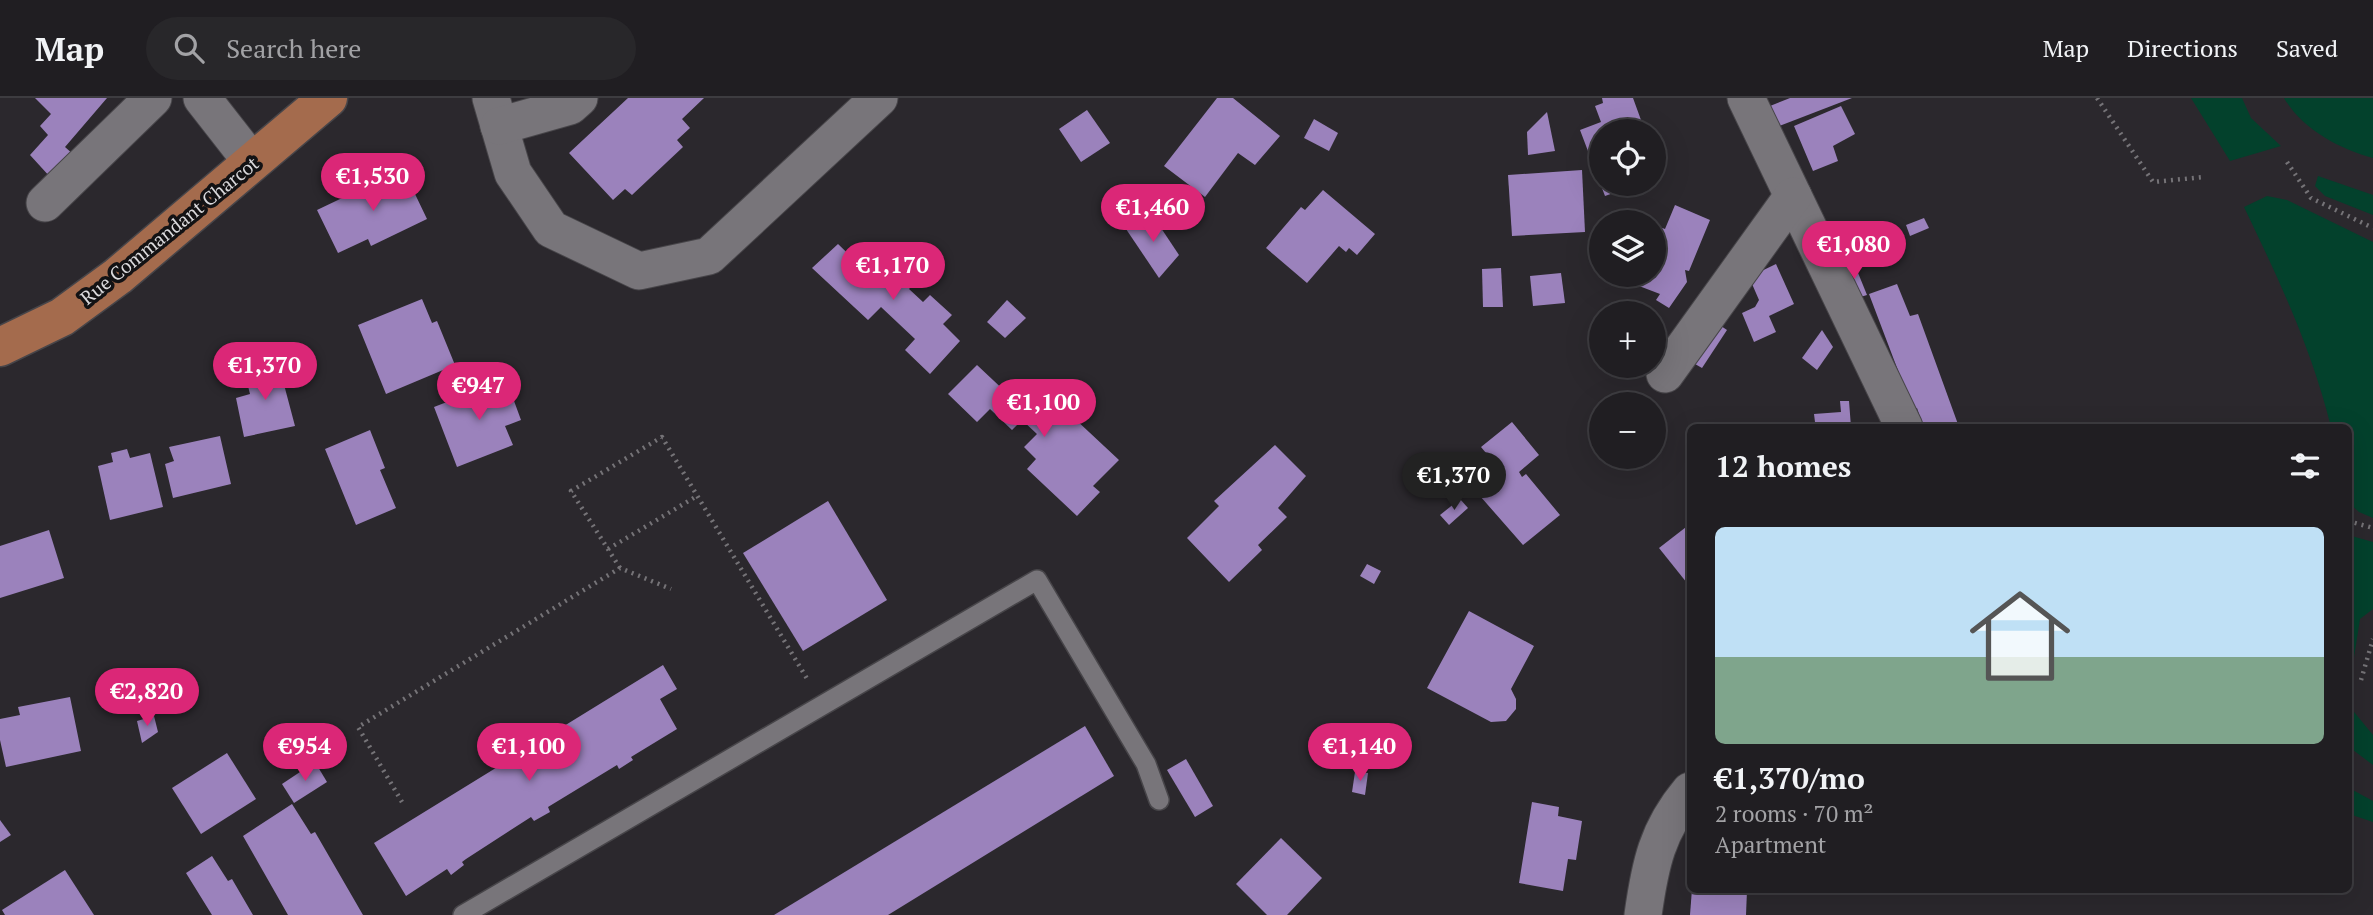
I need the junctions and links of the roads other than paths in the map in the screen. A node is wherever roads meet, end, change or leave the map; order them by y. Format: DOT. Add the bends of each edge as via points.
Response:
graph roads {
  1 [pos="153,98"];
  2 [pos="202,98"];
  3 [pos="328,98"];
  4 [pos="579,98"];
  5 [pos="879,98"];
  6 [pos="1746,98"];
  7 [pos="495,112"];
  8 [pos="252,162"];
  9 [pos="1793,196"];
  10 [pos="46,203"];
  11 [pos="0,347"];
  12 [pos="1666,373"];
  13 [pos="1904,424"];
  14 [pos="1687,795"];
  15 [pos="1159,800"];
  16 [pos="463,915"];
  17 [pos="1643,915"];
  1 -- 10 [label="street"];
  2 -- 8 [label="street"];
  3 -- 8 [label="main road, Rue Commandant Charcot"];
  4 -- 7 [label="street" via="570,106"];
  5 -- 7 [label="street" via="709,256 639,271 551,229 513,173"];
  6 -- 9 [label="street"];
  8 -- 11 [label="main road, Rue Commandant Charcot" via="118,276 62,317"];
  9 -- 12 [label="street"];
  9 -- 13 [label="street"];
  14 -- 17 [label="street" via="1670,815 1650,869"];
  15 -- 16 [label="lane" via="1146,764 1037,580"];
}
